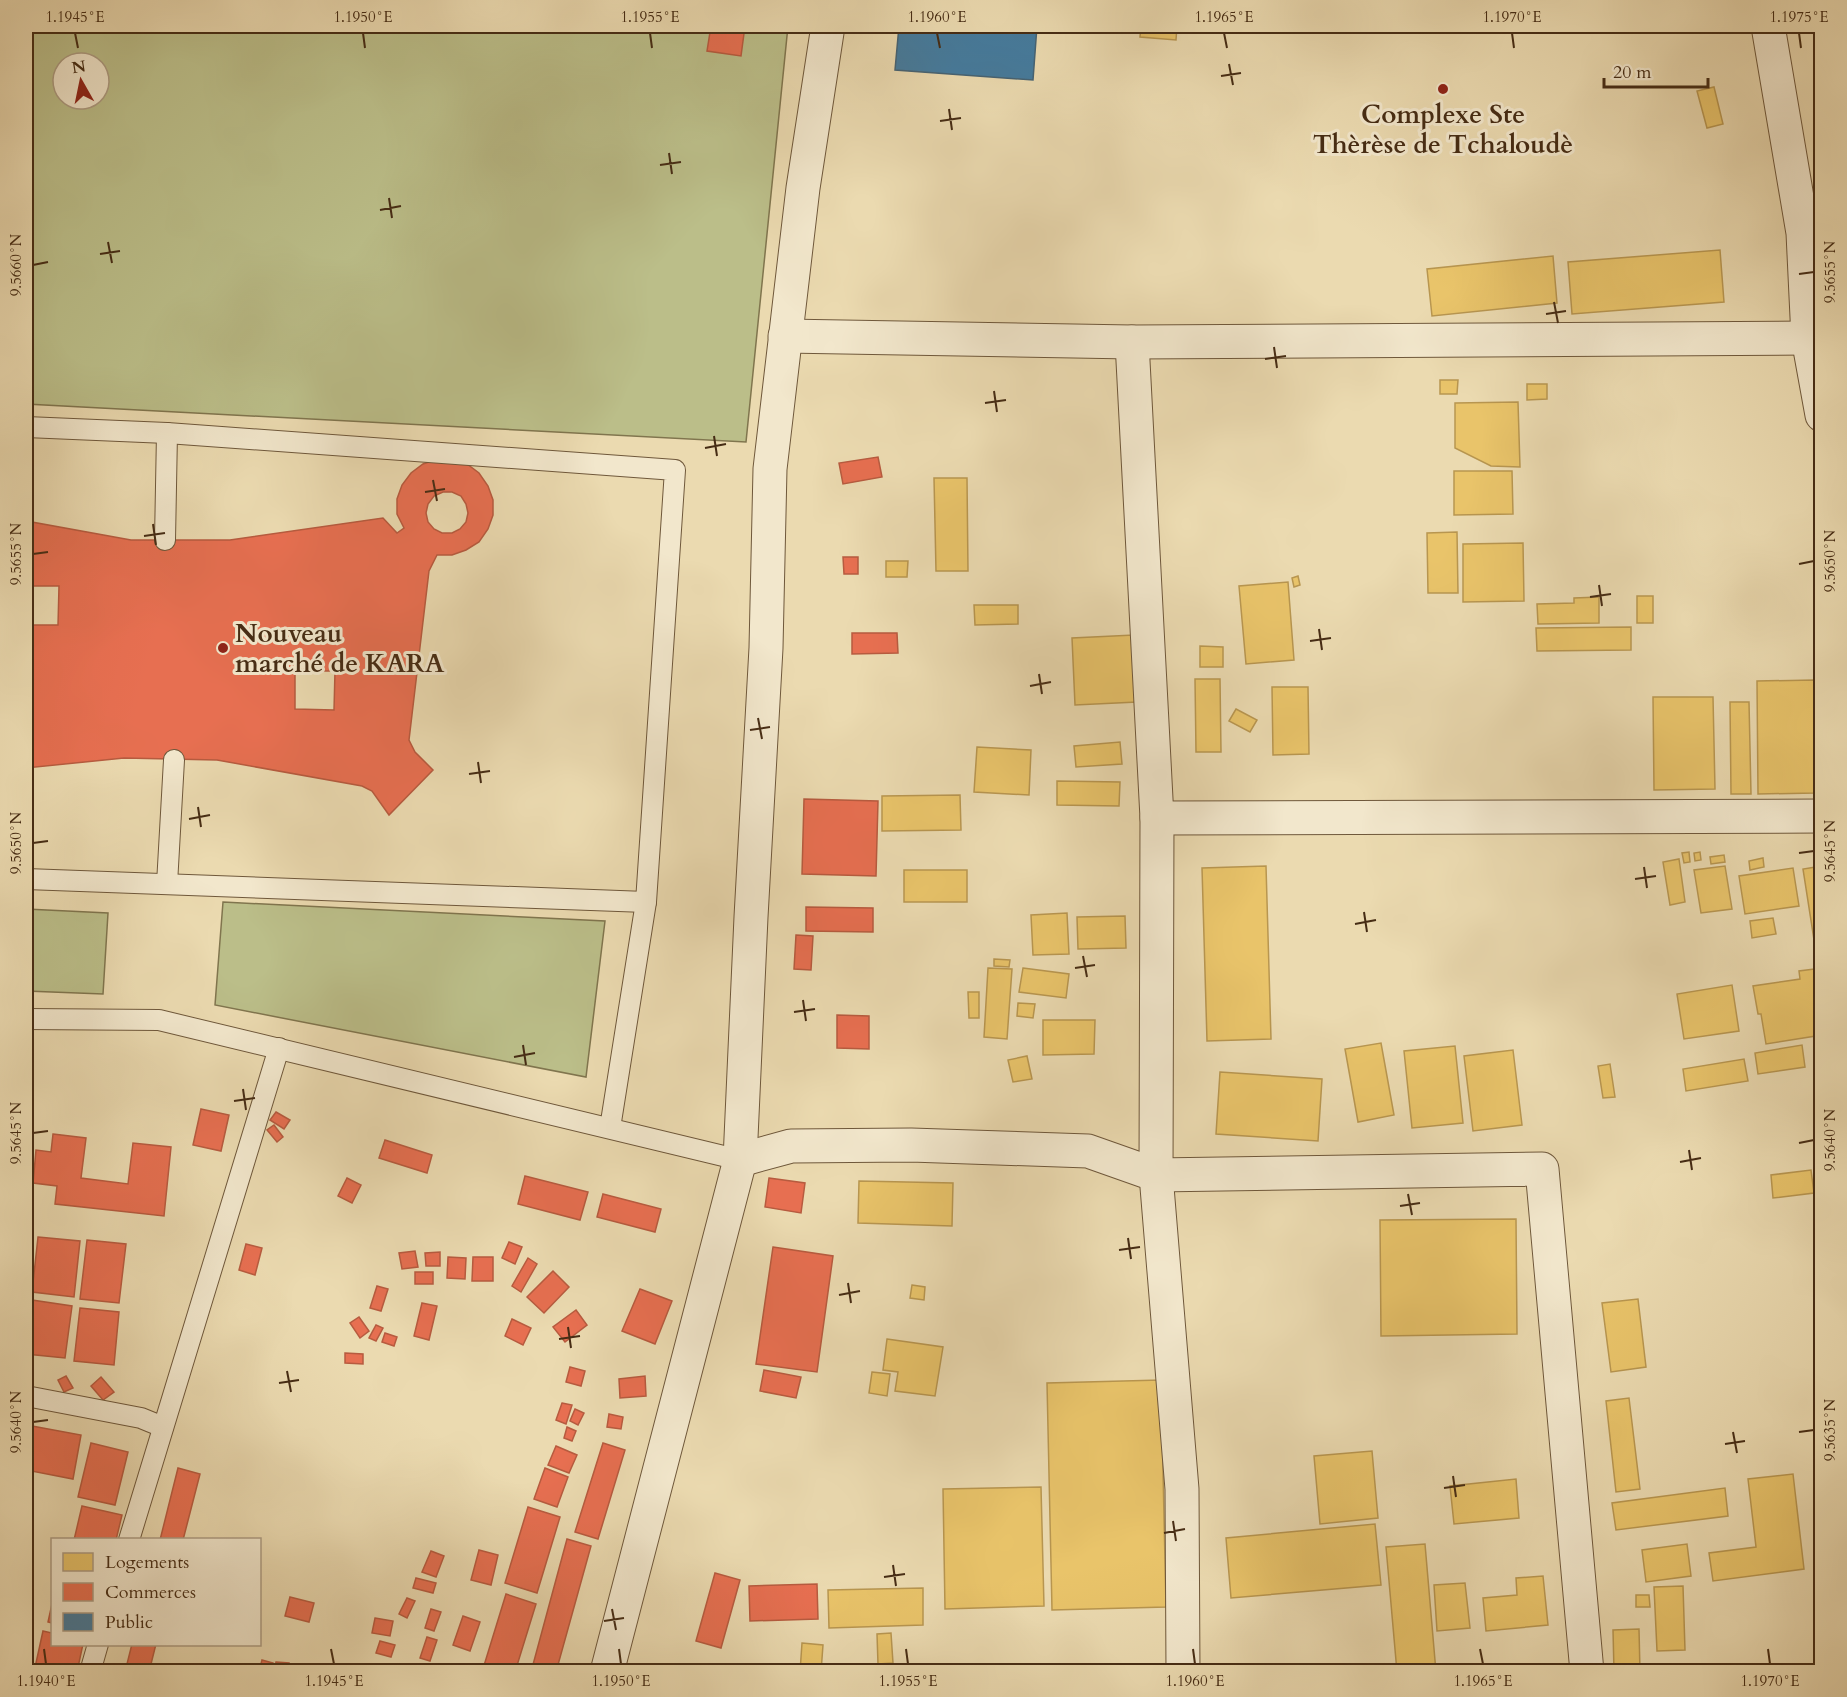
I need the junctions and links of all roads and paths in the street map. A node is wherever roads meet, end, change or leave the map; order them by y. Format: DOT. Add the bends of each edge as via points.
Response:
graph roads {
  1 [pos="828,26"];
  2 [pos="1768,26"];
  3 [pos="1812,231"];
  4 [pos="785,336"];
  5 [pos="1808,338"];
  6 [pos="1132,342"];
  7 [pos="1821,415"];
  8 [pos="26,427"];
  9 [pos="167,433"];
  10 [pos="165,540"];
  11 [pos="174,760"];
  12 [pos="1821,816"];
  13 [pos="1157,818"];
  14 [pos="26,879"];
  15 [pos="167,884"];
  16 [pos="646,902"];
  17 [pos="26,1019"];
  18 [pos="279,1048"];
  19 [pos="610,1128"];
  20 [pos="740,1160"];
  21 [pos="1156,1175"];
  22 [pos="26,1396"];
  23 [pos="163,1427"];
  24 [pos="129,1538"];
  25 [pos="97,1646"];
  26 [pos="90,1671"];
  27 [pos="607,1671"];
  28 [pos="1184,1671"];
  29 [pos="1587,1671"];
  1 -- 4 [label="street"];
  2 -- 3 [label="street"];
  3 -- 5 [label="street"];
  4 -- 6 [label="street"];
  4 -- 20 [label="street" via="770,469 766,648"];
  5 -- 6 [label="street"];
  5 -- 7 [label="street"];
  6 -- 13 [label="street"];
  8 -- 9 [label="lane"];
  9 -- 10 [label="lane"];
  9 -- 16 [label="lane" via="675,470"];
  11 -- 15 [label="lane"];
  12 -- 13 [label="street"];
  13 -- 21 [label="street"];
  14 -- 15 [label="lane"];
  15 -- 16 [label="lane"];
  16 -- 19 [label="lane"];
  17 -- 18 [label="lane" via="159,1020"];
  18 -- 19 [label="lane"];
  18 -- 23 [label="lane"];
  19 -- 20 [label="lane"];
  20 -- 21 [label="street" via="791,1146 1064,1150 1088,1151"];
  20 -- 27 [label="street"];
  21 -- 28 [label="street" via="1182,1489"];
  21 -- 29 [label="street" via="1542,1169"];
  22 -- 23 [label="lane" via="141,1418"];
  23 -- 24 [label="lane"];
  25 -- 26 [label="lane"];
}
